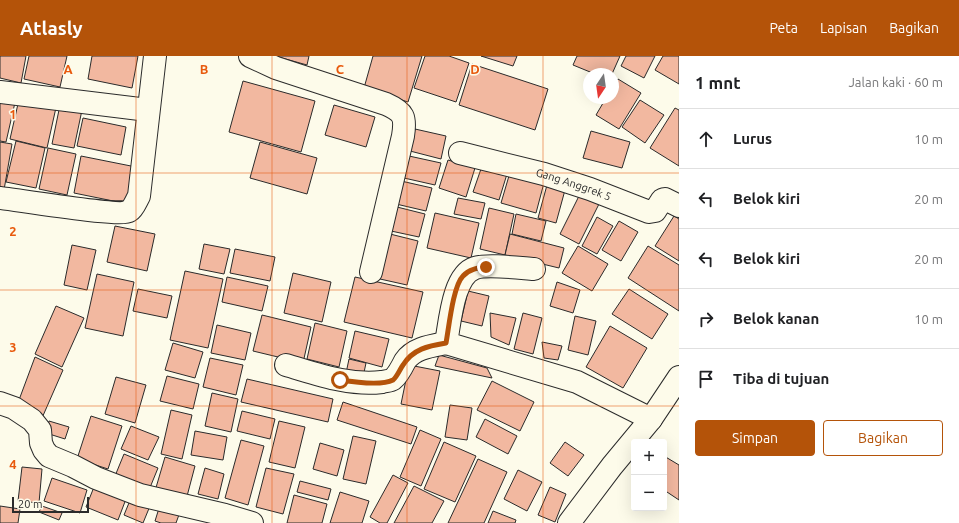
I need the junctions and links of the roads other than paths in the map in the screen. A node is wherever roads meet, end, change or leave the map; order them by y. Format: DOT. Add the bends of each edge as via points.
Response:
graph roads {
  1 [pos="155,56"];
  2 [pos="250,56"];
  3 [pos="0,92"];
  4 [pos="148,110"];
  5 [pos="460,153"];
  6 [pos="0,198"];
  7 [pos="679,206"];
  8 [pos="534,269"];
  9 [pos="370,272"];
  10 [pos="446,343"];
  11 [pos="286,365"];
  12 [pos="675,390"];
  13 [pos="0,403"];
  14 [pos="651,419"];
  15 [pos="193,516"];
  16 [pos="252,523"];
  17 [pos="569,523"];
  1 -- 4 [label="street"];
  2 -- 9 [label="street" via="276,68 386,104 404,116 403,136"];
  3 -- 4 [label="street"];
  4 -- 6 [label="street" via="139,196 128,212 106,212"];
  5 -- 7 [label="street, Gang Anggrek 5" via="544,174 649,212 655,211 665,199"];
  8 -- 10 [label="street" via="474,268 463,276 457,287"];
  10 -- 11 [label="street" via="424,347 414,352 392,380 374,383 340,380"];
  10 -- 14 [label="street" via="577,382"];
  12 -- 14 [label="street"];
  13 -- 15 [label="street" via="14,408 32,420 40,430 41,443 49,456 96,478"];
  14 -- 17 [label="street"];
  15 -- 16 [label="street" via="225,515"];
}
